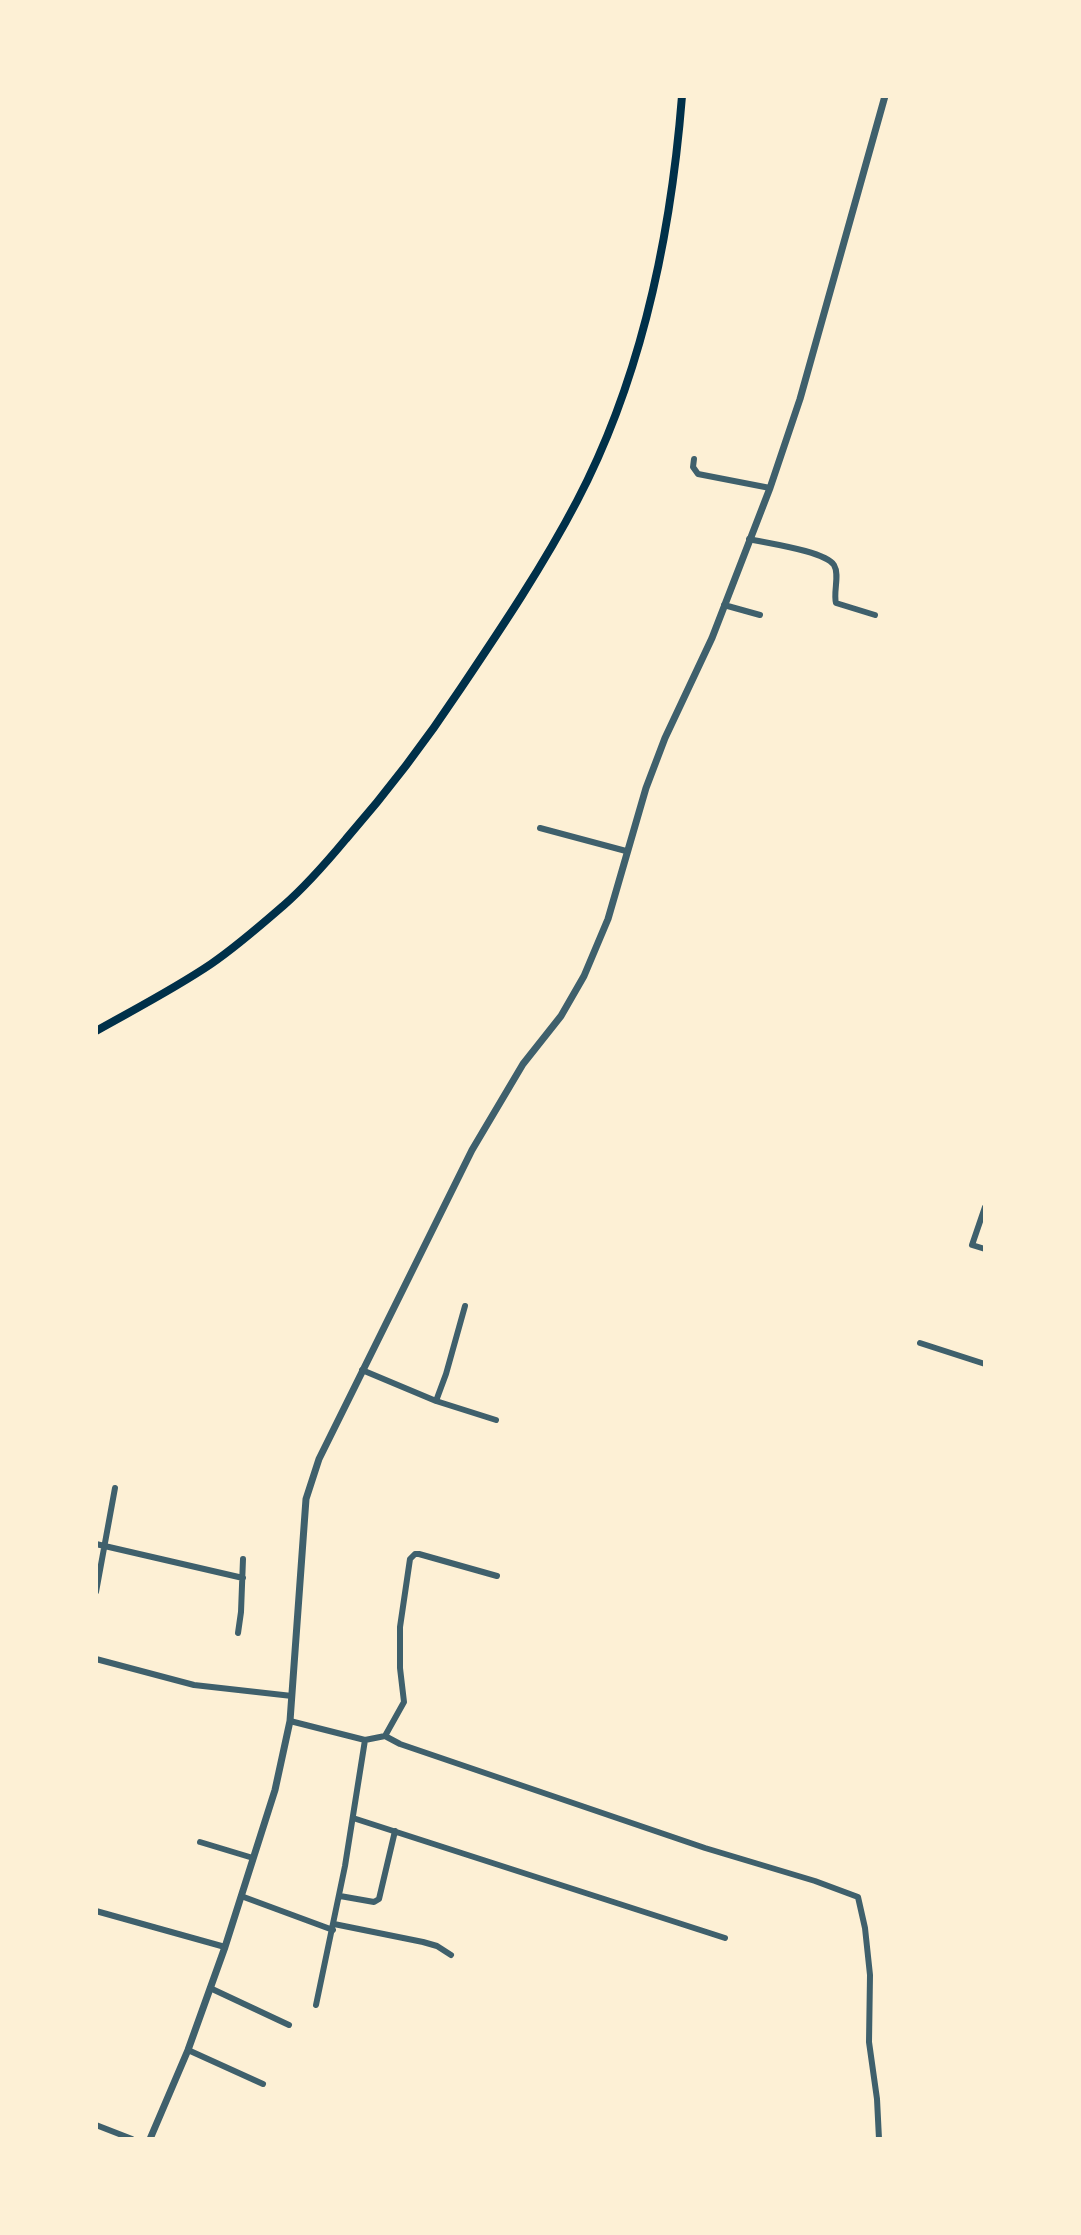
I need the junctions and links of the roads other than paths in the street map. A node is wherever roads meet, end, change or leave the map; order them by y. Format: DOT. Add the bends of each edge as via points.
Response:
graph roads {
  1 [pos="682,96"];
  2 [pos="885,96"];
  3 [pos="694,458"];
  4 [pos="770,488"];
  5 [pos="749,539"];
  6 [pos="724,606"];
  7 [pos="760,615"];
  8 [pos="876,615"];
  9 [pos="540,828"];
  10 [pos="626,851"];
  11 [pos="96,1031"];
  12 [pos="985,1207"];
  13 [pos="985,1249"];
  14 [pos="465,1306"];
  15 [pos="920,1343"];
  16 [pos="985,1364"];
  17 [pos="362,1370"];
  18 [pos="436,1401"];
  19 [pos="496,1420"];
  20 [pos="115,1488"];
  21 [pos="96,1544"];
  22 [pos="104,1546"];
  23 [pos="243,1559"];
  24 [pos="497,1576"];
  25 [pos="243,1578"];
  26 [pos="96,1592"];
  27 [pos="238,1633"];
  28 [pos="96,1660"];
  29 [pos="292,1696"];
  30 [pos="289,1721"];
  31 [pos="385,1736"];
  32 [pos="365,1740"];
  33 [pos="352,1818"];
  34 [pos="395,1831"];
  35 [pos="201,1842"];
  36 [pos="253,1858"];
  37 [pos="241,1896"];
  38 [pos="340,1896"];
  39 [pos="96,1911"];
  40 [pos="333,1927"];
  41 [pos="725,1938"];
  42 [pos="225,1947"];
  43 [pos="451,1955"];
  44 [pos="210,1988"];
  45 [pos="316,2005"];
  46 [pos="289,2025"];
  47 [pos="188,2050"];
  48 [pos="264,2084"];
  49 [pos="96,2125"];
  50 [pos="132,2139"];
  51 [pos="150,2139"];
  52 [pos="879,2139"];
  1 -- 11 [label="main road" via="671,198 645,320 625,384 577,501 498,632 426,742 305,885 212,963"];
  2 -- 4 [label="street" via="800,399"];
  3 -- 4 [label="street" via="692,467 698,474"];
  4 -- 5 [label="street"];
  5 -- 6 [label="street"];
  5 -- 8 [label="street" via="831,561 836,573 836,603"];
  6 -- 7 [label="street"];
  6 -- 10 [label="street" via="665,738"];
  9 -- 10 [label="street"];
  10 -- 17 [label="street" via="608,919 575,994 523,1064 471,1150"];
  12 -- 13 [label="street" via="972,1245"];
  14 -- 18 [label="street"];
  15 -- 16 [label="street"];
  17 -- 18 [label="street"];
  17 -- 29 [label="street" via="319,1459 306,1499"];
  18 -- 19 [label="street"];
  20 -- 22 [label="street"];
  21 -- 22 [label="street"];
  22 -- 25 [label="street"];
  22 -- 26 [label="street"];
  23 -- 25 [label="street"];
  24 -- 31 [label="street" via="419,1554 410,1559 400,1627 404,1702"];
  25 -- 27 [label="street"];
  28 -- 29 [label="street" via="194,1685"];
  29 -- 30 [label="street"];
  30 -- 32 [label="street"];
  30 -- 36 [label="street" via="275,1790"];
  31 -- 32 [label="street"];
  31 -- 52 [label="street" via="858,1897 870,1975 869,2042"];
  32 -- 33 [label="street"];
  33 -- 34 [label="street"];
  33 -- 38 [label="street"];
  34 -- 38 [label="street" via="379,1899"];
  34 -- 41 [label="street"];
  35 -- 36 [label="street"];
  36 -- 37 [label="street"];
  37 -- 40 [label="street"];
  37 -- 42 [label="street"];
  38 -- 40 [label="street"];
  39 -- 42 [label="street"];
  40 -- 43 [label="street" via="423,1942"];
  40 -- 45 [label="street"];
  42 -- 44 [label="street"];
  44 -- 46 [label="street"];
  44 -- 47 [label="street"];
  47 -- 48 [label="street"];
  47 -- 51 [label="street"];
  49 -- 50 [label="street"];
}
